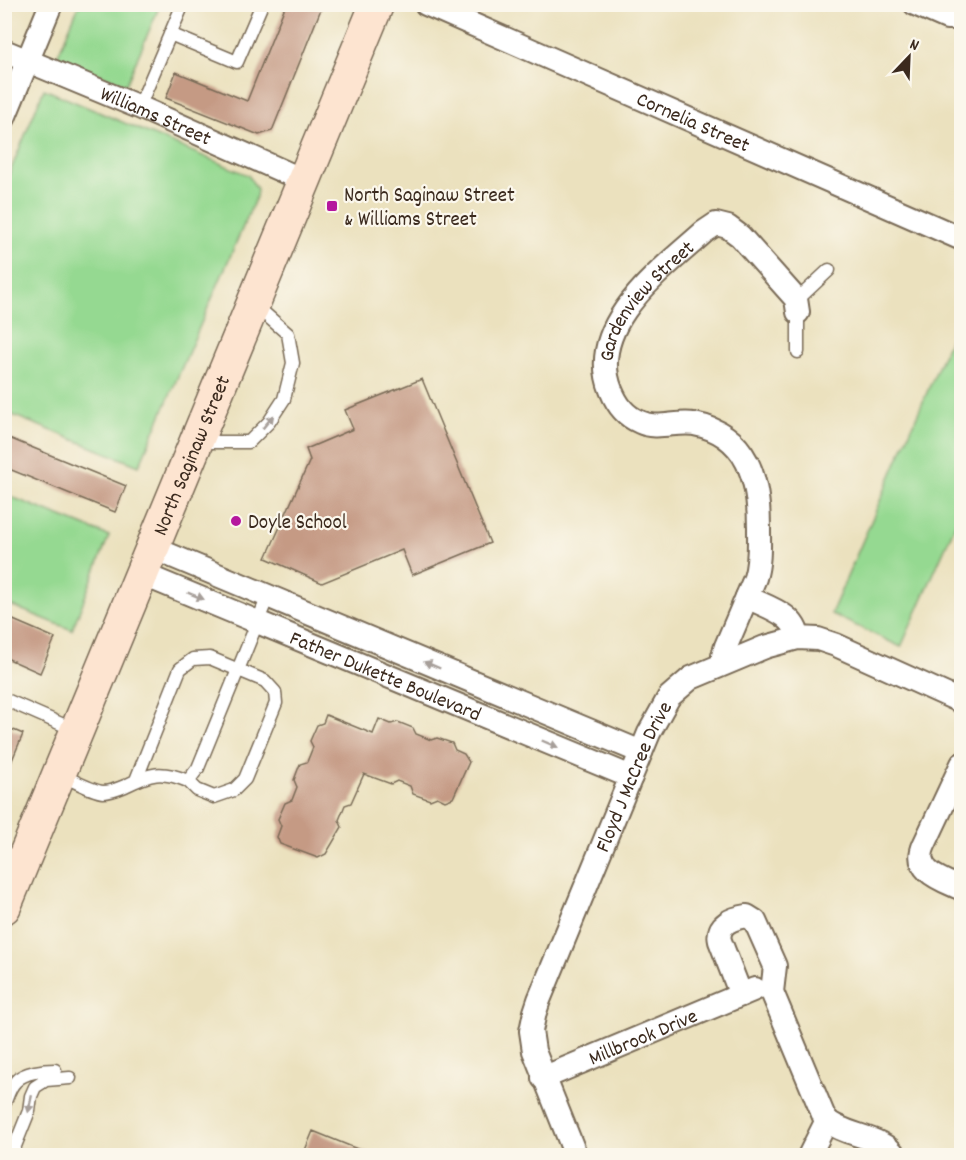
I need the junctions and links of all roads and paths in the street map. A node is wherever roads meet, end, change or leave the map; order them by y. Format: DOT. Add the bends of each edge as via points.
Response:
graph roads {
  1 [pos="51,4"];
  2 [pos="183,4"];
  3 [pos="262,4"];
  4 [pos="377,4"];
  5 [pos="426,4"];
  6 [pos="915,4"];
  7 [pos="962,18"];
  8 [pos="170,34"];
  9 [pos="4,51"];
  10 [pos="28,61"];
  11 [pos="139,107"];
  12 [pos="4,118"];
  13 [pos="305,182"];
  14 [pos="962,239"];
  15 [pos="829,270"];
  16 [pos="254,304"];
  17 [pos="797,306"];
  18 [pos="798,352"];
  19 [pos="196,442"];
  20 [pos="147,561"];
  21 [pos="268,596"];
  22 [pos="747,597"];
  23 [pos="258,621"];
  24 [pos="798,638"];
  25 [pos="724,663"];
  26 [pos="238,670"];
  27 [pos="473,682"];
  28 [pos="4,699"];
  29 [pos="962,702"];
  30 [pos="532,707"];
  31 [pos="462,708"];
  32 [pos="77,730"];
  33 [pos="522,732"];
  34 [pos="641,752"];
  35 [pos="962,764"];
  36 [pos="59,774"];
  37 [pos="631,777"];
  38 [pos="136,780"];
  39 [pos="188,781"];
  40 [pos="962,889"];
  41 [pos="4,907"];
  42 [pos="771,986"];
  43 [pos="741,995"];
  44 [pos="55,1070"];
  45 [pos="543,1077"];
  46 [pos="70,1078"];
  47 [pos="4,1104"];
  48 [pos="827,1120"];
  49 [pos="11,1155"];
  50 [pos="576,1155"];
  51 [pos="809,1155"];
  52 [pos="895,1155"];
  1 -- 10 [label="street"];
  2 -- 8 [label="lane"];
  3 -- 8 [label="lane" via="237,62"];
  4 -- 13 [label="main road, North Saginaw Street"];
  5 -- 14 [label="street, Cornelia Street"];
  6 -- 7 [label="street" via="947,18"];
  8 -- 11 [label="lane"];
  9 -- 10 [label="street, Williams Street"];
  10 -- 11 [label="street, Williams Street"];
  10 -- 12 [label="street"];
  11 -- 13 [label="street, Williams Street"];
  13 -- 16 [label="main road, North Saginaw Street"];
  15 -- 17 [label="lane"];
  16 -- 19 [label="main road, North Saginaw Street"];
  19 -- 16 [label="lane, one-way" via="249,442 284,399 293,363 288,334"];
  17 -- 18 [label="lane"];
  17 -- 22 [label="street, Gardenview Street" via="740,236 728,227 716,225 636,294 619,320 606,359 609,385 617,404 628,416 648,425 685,423 709,428 727,437 744,456 755,486 759,513 758,567"];
  19 -- 20 [label="main road, North Saginaw Street"];
  20 -- 21 [label="street, Father Dukette Boulevard"];
  20 -- 23 [label="street, Father Dukette Boulevard, one-way"];
  20 -- 32 [label="main road, North Saginaw Street"];
  21 -- 23 [label="lane"];
  27 -- 21 [label="street, Father Dukette Boulevard, one-way"];
  22 -- 24 [label="street" via="789,618 796,626"];
  22 -- 25 [label="street, Gardenview Street" via="726,646"];
  23 -- 26 [label="lane"];
  23 -- 31 [label="street, Father Dukette Boulevard"];
  24 -- 25 [label="street, Floyd J McCree Drive"];
  24 -- 29 [label="street, Floyd J McCree Drive" via="836,645"];
  25 -- 34 [label="street, Floyd J McCree Drive" via="691,678 676,690 660,711"];
  26 -- 38 [label="lane" via="210,658 193,659 180,669"];
  26 -- 39 [label="lane" via="198,768"];
  26 -- 39 [label="lane" via="265,681 275,692 276,703 245,779 234,790 214,797"];
  27 -- 30 [label="street, Father Dukette Boulevard"];
  27 -- 31 [label="street"];
  28 -- 32 [label="lane"];
  30 -- 33 [label="street"];
  30 -- 34 [label="street, Father Dukette Boulevard"];
  31 -- 33 [label="street, Father Dukette Boulevard"];
  32 -- 36 [label="main road, North Saginaw Street"];
  33 -- 37 [label="street, Father Dukette Boulevard, one-way"];
  34 -- 37 [label="street, Floyd J McCree Drive"];
  35 -- 40 [label="street" via="920,856 930,874"];
  36 -- 38 [label="lane" via="101,792 116,791"];
  36 -- 41 [label="main road, North Saginaw Street"];
  37 -- 45 [label="street, Floyd J McCree Drive" via="535,1012 532,1041"];
  38 -- 39 [label="lane" via="157,772"];
  42 -- 43 [label="street, Millbrook Drive"];
  42 -- 43 [label="street" via="776,970 755,921 740,917 723,925 719,936"];
  42 -- 48 [label="street"];
  43 -- 45 [label="street, Millbrook Drive"];
  44 -- 47 [label="lane" via="18,1079"];
  45 -- 50 [label="street, Floyd J McCree Drive"];
  46 -- 49 [label="lane, one-way" via="46,1080 35,1087"];
  48 -- 51 [label="street"];
  48 -- 52 [label="street" via="887,1147"];
}
